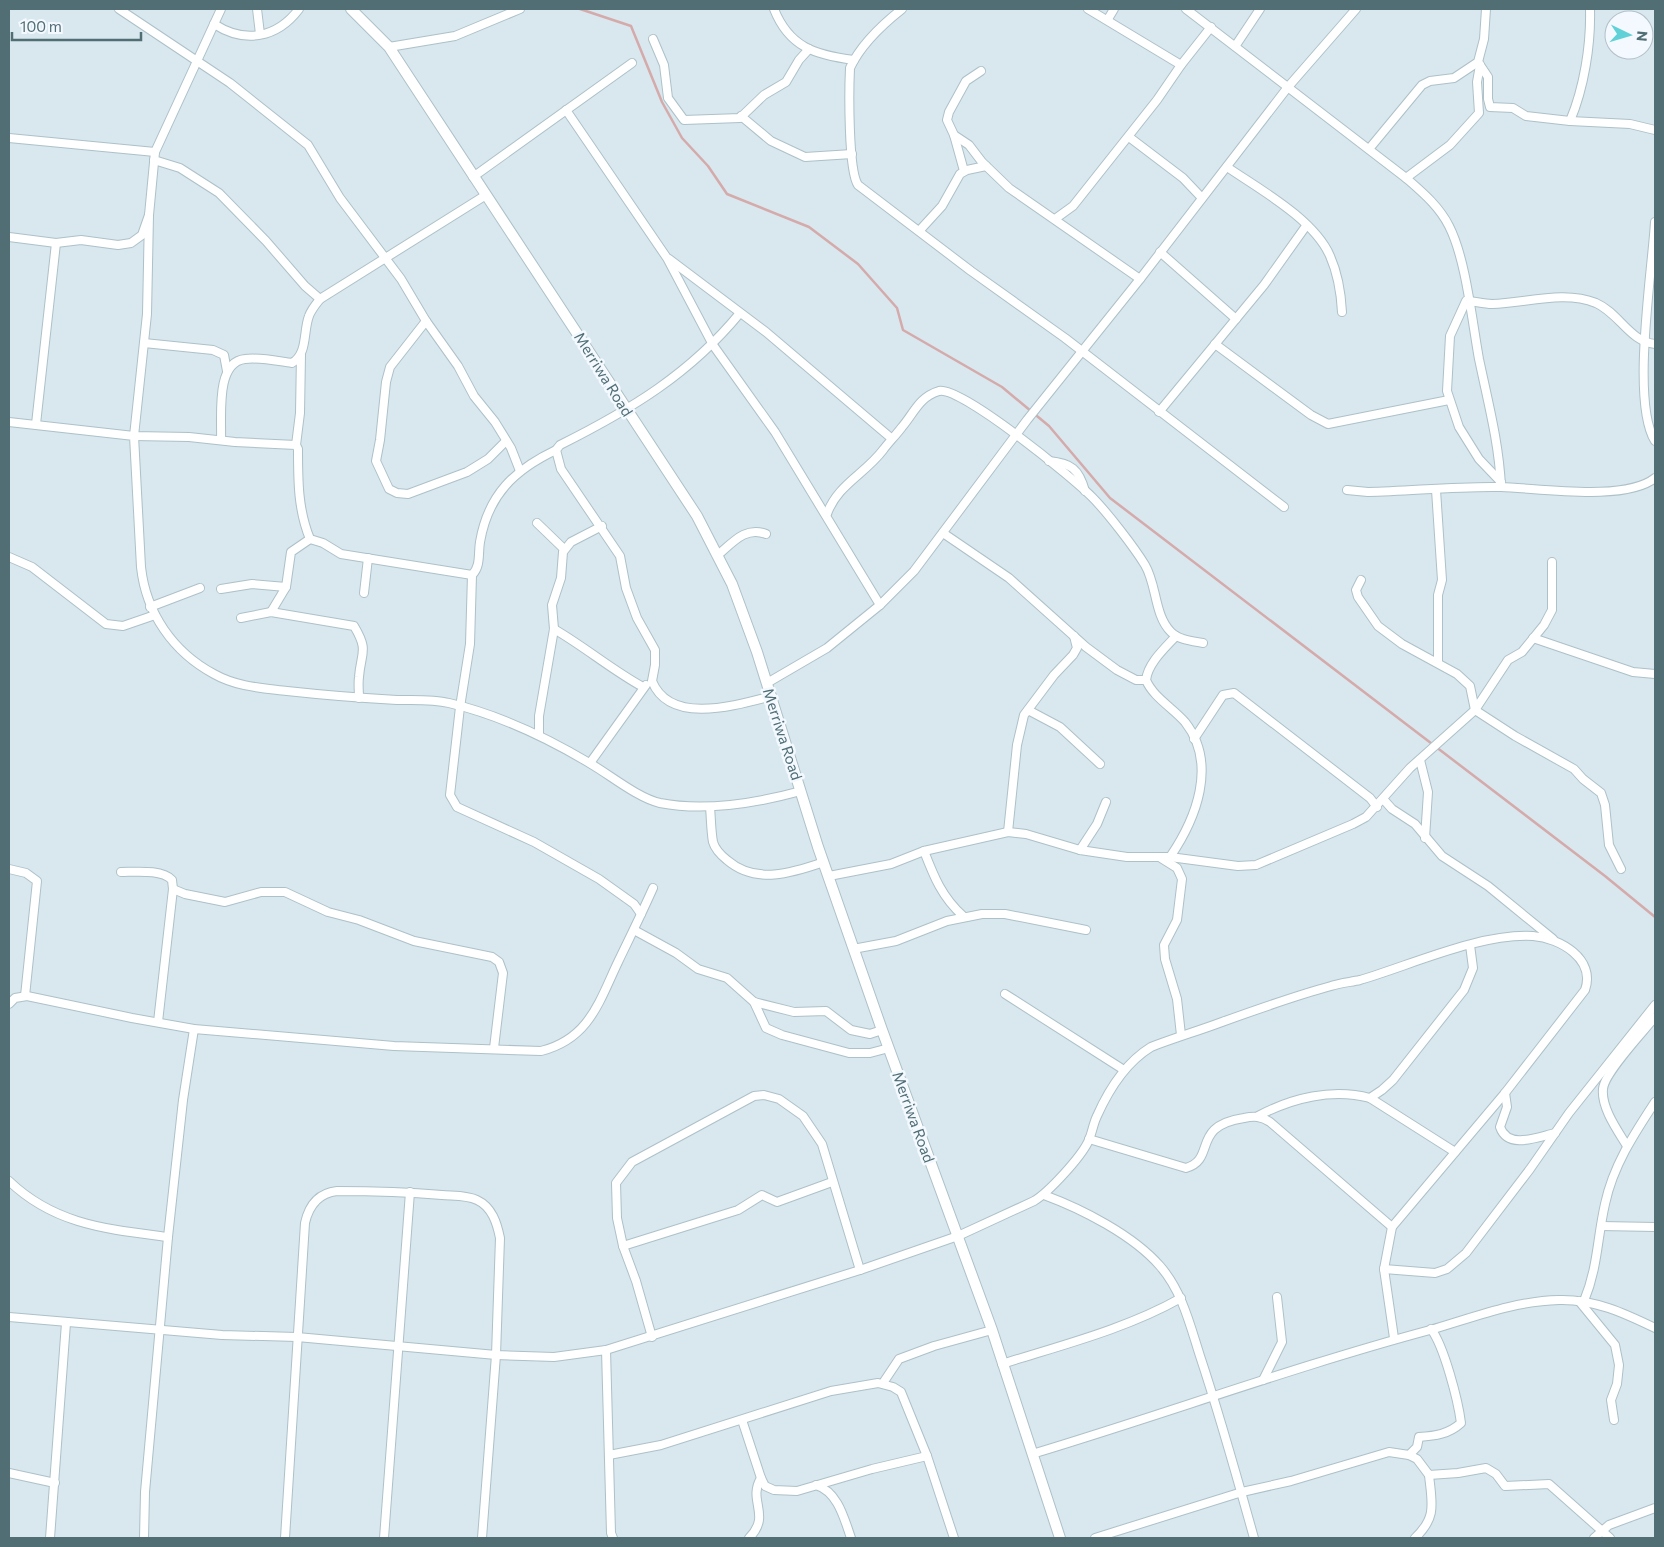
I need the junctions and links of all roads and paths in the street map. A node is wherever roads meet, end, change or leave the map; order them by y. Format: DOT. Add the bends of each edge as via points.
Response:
graph roads {
  1 [pos="119,9"];
  2 [pos="222,9"];
  3 [pos="256,9"];
  4 [pos="299,9"];
  5 [pos="351,9"];
  6 [pos="503,9"];
  7 [pos="774,9"];
  8 [pos="902,9"];
  9 [pos="1088,9"];
  10 [pos="1114,9"];
  11 [pos="1186,9"];
  12 [pos="1260,9"];
  13 [pos="1356,9"];
  14 [pos="1486,9"];
  15 [pos="1590,9"];
  16 [pos="517,10"];
  17 [pos="1108,19"];
  18 [pos="214,24"];
  19 [pos="1211,27"];
  20 [pos="260,34"];
  21 [pos="653,39"];
  22 [pos="1236,45"];
  23 [pos="389,47"];
  24 [pos="810,48"];
  25 [pos="197,60"];
  26 [pos="854,60"];
  27 [pos="632,63"];
  28 [pos="1479,64"];
  29 [pos="1181,65"];
  30 [pos="981,71"];
  31 [pos="1288,87"];
  32 [pos="566,110"];
  33 [pos="741,116"];
  34 [pos="1570,121"];
  35 [pos="1655,130"];
  36 [pos="954,135"];
  37 [pos="1129,137"];
  38 [pos="9,138"];
  39 [pos="1369,149"];
  40 [pos="155,152"];
  41 [pos="852,154"];
  42 [pos="154,160"];
  43 [pos="986,166"];
  44 [pos="1227,167"];
  45 [pos="964,171"];
  46 [pos="473,177"];
  47 [pos="1406,178"];
  48 [pos="486,195"];
  49 [pos="1202,198"];
  50 [pos="1072,206"];
  51 [pos="149,215"];
  52 [pos="1055,219"];
  53 [pos="1655,222"];
  54 [pos="1306,226"];
  55 [pos="1070,229"];
  56 [pos="920,230"];
  57 [pos="9,237"];
  58 [pos="56,243"];
  59 [pos="1160,252"];
  60 [pos="1654,255"];
  61 [pos="386,258"];
  62 [pos="667,258"];
  63 [pos="1140,279"];
  64 [pos="320,299"];
  65 [pos="1468,301"];
  66 [pos="1342,312"];
  67 [pos="740,313"];
  68 [pos="1236,319"];
  69 [pos="426,321"];
  70 [pos="144,343"];
  71 [pos="1646,343"];
  72 [pos="1215,344"];
  73 [pos="1655,344"];
  74 [pos="713,345"];
  75 [pos="1081,352"];
  76 [pos="301,354"];
  77 [pos="226,371"];
  78 [pos="1449,400"];
  79 [pos="626,409"];
  80 [pos="1159,412"];
  81 [pos="9,422"];
  82 [pos="36,424"];
  83 [pos="1016,434"];
  84 [pos="134,436"];
  85 [pos="891,438"];
  86 [pos="221,440"];
  87 [pos="506,441"];
  88 [pos="1655,441"];
  89 [pos="296,446"];
  90 [pos="556,450"];
  91 [pos="520,472"];
  92 [pos="1655,478"];
  93 [pos="1501,484"];
  94 [pos="1347,490"];
  95 [pos="1436,490"];
  96 [pos="1284,507"];
  97 [pos="827,514"];
  98 [pos="536,523"];
  99 [pos="602,526"];
  100 [pos="943,533"];
  101 [pos="766,534"];
  102 [pos="310,539"];
  103 [pos="564,549"];
  104 [pos="718,555"];
  105 [pos="9,557"];
  106 [pos="368,558"];
  107 [pos="1552,562"];
  108 [pos="472,576"];
  109 [pos="1361,580"];
  110 [pos="286,587"];
  111 [pos="200,588"];
  112 [pos="221,589"];
  113 [pos="364,593"];
  114 [pos="880,605"];
  115 [pos="150,607"];
  116 [pos="271,612"];
  117 [pos="155,615"];
  118 [pos="241,618"];
  119 [pos="554,629"];
  120 [pos="1074,635"];
  121 [pos="1176,636"];
  122 [pos="1533,638"];
  123 [pos="1203,644"];
  124 [pos="1438,662"];
  125 [pos="1655,674"];
  126 [pos="1146,680"];
  127 [pos="652,681"];
  128 [pos="767,683"];
  129 [pos="643,688"];
  130 [pos="772,696"];
  131 [pos="360,698"];
  132 [pos="460,707"];
  133 [pos="1028,710"];
  134 [pos="1474,710"];
  135 [pos="539,735"];
  136 [pos="1194,739"];
  137 [pos="1420,760"];
  138 [pos="590,763"];
  139 [pos="1100,764"];
  140 [pos="801,791"];
  141 [pos="1384,800"];
  142 [pos="1106,802"];
  143 [pos="710,807"];
  144 [pos="1377,807"];
  145 [pos="1008,832"];
  146 [pos="1425,838"];
  147 [pos="1080,850"];
  148 [pos="924,851"];
  149 [pos="1161,858"];
  150 [pos="1170,858"];
  151 [pos="824,862"];
  152 [pos="9,869"];
  153 [pos="1621,869"];
  154 [pos="120,872"];
  155 [pos="829,876"];
  156 [pos="653,888"];
  157 [pos="173,889"];
  158 [pos="641,914"];
  159 [pos="963,916"];
  160 [pos="634,930"];
  161 [pos="1086,930"];
  162 [pos="1557,942"];
  163 [pos="1470,945"];
  164 [pos="854,948"];
  165 [pos="1005,994"];
  166 [pos="24,996"];
  167 [pos="754,1002"];
  168 [pos="9,1004"];
  169 [pos="1655,1005"];
  170 [pos="1655,1017"];
  171 [pos="158,1022"];
  172 [pos="194,1029"];
  173 [pos="882,1030"];
  174 [pos="1181,1035"];
  175 [pos="494,1048"];
  176 [pos="888,1048"];
  177 [pos="1124,1070"];
  178 [pos="1505,1093"];
  179 [pos="1370,1098"];
  180 [pos="1655,1102"];
  181 [pos="1258,1116"];
  182 [pos="1554,1134"];
  183 [pos="1089,1139"];
  184 [pos="1626,1146"];
  185 [pos="1456,1152"];
  186 [pos="9,1181"];
  187 [pos="832,1182"];
  188 [pos="410,1192"];
  189 [pos="1044,1195"];
  190 [pos="1601,1226"];
  191 [pos="1392,1227"];
  192 [pos="1655,1228"];
  193 [pos="958,1236"];
  194 [pos="168,1237"];
  195 [pos="623,1246"];
  196 [pos="1384,1269"];
  197 [pos="860,1270"];
  198 [pos="1277,1297"];
  199 [pos="1180,1298"];
  200 [pos="1582,1301"];
  201 [pos="9,1318"];
  202 [pos="66,1323"];
  203 [pos="1655,1328"];
  204 [pos="1430,1329"];
  205 [pos="160,1330"];
  206 [pos="992,1330"];
  207 [pos="297,1337"];
  208 [pos="652,1337"];
  209 [pos="1394,1338"];
  210 [pos="398,1346"];
  211 [pos="606,1350"];
  212 [pos="496,1355"];
  213 [pos="1002,1364"];
  214 [pos="1263,1380"];
  215 [pos="883,1383"];
  216 [pos="1213,1396"];
  217 [pos="742,1420"];
  218 [pos="1614,1420"];
  219 [pos="1032,1454"];
  220 [pos="609,1455"];
  221 [pos="1409,1455"];
  222 [pos="926,1456"];
  223 [pos="9,1473"];
  224 [pos="1429,1475"];
  225 [pos="761,1478"];
  226 [pos="55,1483"];
  227 [pos="816,1485"];
  228 [pos="1242,1492"];
  229 [pos="1655,1508"];
  230 [pos="1602,1530"];
  231 [pos="610,1537"];
  232 [pos="50,1538"];
  233 [pos="144,1538"];
  234 [pos="285,1538"];
  235 [pos="384,1538"];
  236 [pos="482,1538"];
  237 [pos="749,1538"];
  238 [pos="850,1538"];
  239 [pos="954,1538"];
  240 [pos="1060,1538"];
  241 [pos="1096,1538"];
  242 [pos="1254,1538"];
  243 [pos="1415,1538"];
  244 [pos="1594,1538"];
  245 [pos="1610,1538"];
  1 -- 25 [label="street"];
  2 -- 18 [label="street"];
  3 -- 20 [label="street"];
  4 -- 20 [label="street" via="282,27"];
  5 -- 23 [label="street, Merriwa Road"];
  6 -- 16 [label="street"];
  7 -- 24 [label="street" via="786,33"];
  8 -- 26 [label="street" via="890,18"];
  9 -- 17 [label="street"];
  10 -- 17 [label="street"];
  11 -- 19 [label="street"];
  12 -- 22 [label="street"];
  13 -- 31 [label="street"];
  14 -- 28 [label="street"];
  15 -- 34 [label="street" via="1582,84"];
  16 -- 23 [label="street" via="455,36"];
  17 -- 29 [label="street"];
  18 -- 20 [label="street" via="241,36"];
  18 -- 25 [label="street"];
  19 -- 22 [label="street"];
  19 -- 29 [label="street"];
  21 -- 33 [label="street" via="664,65 668,98 684,120 730,120"];
  22 -- 31 [label="street"];
  23 -- 46 [label="street, Merriwa Road"];
  24 -- 26 [label="street"];
  24 -- 33 [label="street" via="786,82 764,95"];
  25 -- 40 [label="street"];
  25 -- 61 [label="street" via="308,145 340,198"];
  26 -- 41 [label="street" via="850,75"];
  27 -- 32 [label="street"];
  28 -- 34 [label="street" via="1488,77 1490,107 1513,108 1526,116"];
  28 -- 39 [label="street" via="1454,78 1422,85"];
  28 -- 47 [label="street" via="1479,113 1450,145"];
  29 -- 37 [label="street"];
  30 -- 36 [label="street" via="966,81 949,112 947,120"];
  31 -- 39 [label="street"];
  31 -- 44 [label="street"];
  32 -- 46 [label="street"];
  32 -- 62 [label="street"];
  33 -- 41 [label="street" via="771,141 805,157"];
  34 -- 35 [label="street" via="1630,124"];
  36 -- 43 [label="street" via="969,145"];
  36 -- 45 [label="street"];
  37 -- 49 [label="street" via="1183,178"];
  37 -- 50 [label="street"];
  38 -- 40 [label="street"];
  39 -- 47 [label="street"];
  40 -- 42 [label="street"];
  41 -- 56 [label="street" via="858,185"];
  42 -- 51 [label="street"];
  42 -- 64 [label="street" via="180,168 219,193 304,286"];
  43 -- 45 [label="street"];
  43 -- 52 [label="street" via="1009,188"];
  44 -- 49 [label="street"];
  44 -- 54 [label="street"];
  45 -- 56 [label="street" via="942,206"];
  46 -- 48 [label="street, Merriwa Road"];
  47 -- 65 [label="street" via="1430,200 1450,227"];
  48 -- 61 [label="street"];
  48 -- 79 [label="street, Merriwa Road"];
  49 -- 59 [label="street"];
  50 -- 52 [label="street"];
  50 -- 55 [label="street"];
  51 -- 58 [label="street" via="142,235 131,243 118,245 81,240"];
  51 -- 70 [label="street"];
  52 -- 55 [label="street"];
  53 -- 60 [label="street"];
  54 -- 66 [label="street" via="1330,255 1339,284"];
  54 -- 68 [label="street"];
  55 -- 63 [label="street"];
  56 -- 75 [label="street"];
  57 -- 58 [label="street"];
  58 -- 82 [label="street"];
  59 -- 63 [label="street"];
  59 -- 68 [label="street"];
  60 -- 71 [label="street"];
  61 -- 64 [label="street"];
  61 -- 69 [label="street"];
  62 -- 67 [label="street"];
  62 -- 74 [label="street"];
  63 -- 75 [label="street"];
  64 -- 76 [label="street" via="309,315"];
  65 -- 71 [label="street" via="1491,304 1581,298 1614,315"];
  65 -- 78 [label="street" via="1450,336"];
  65 -- 93 [label="street" via="1495,433"];
  67 -- 74 [label="street"];
  67 -- 85 [label="street"];
  68 -- 72 [label="street"];
  69 -- 87 [label="street"];
  69 -- 87 [label="street" via="390,367 386,382 376,461 389,489 408,494 467,472 488,459"];
  70 -- 77 [label="street" via="213,350 224,355"];
  70 -- 84 [label="street"];
  71 -- 73 [label="street"];
  71 -- 88 [label="street" via="1645,416"];
  72 -- 78 [label="street" via="1311,416 1328,424"];
  72 -- 80 [label="street"];
  74 -- 79 [label="street" via="684,371"];
  74 -- 97 [label="street" via="775,432"];
  75 -- 80 [label="street"];
  75 -- 83 [label="street"];
  76 -- 77 [label="street" via="292,364 255,358 232,363"];
  76 -- 89 [label="street" via="301,404"];
  77 -- 86 [label="street"];
  78 -- 93 [label="street" via="1456,422 1473,450"];
  79 -- 90 [label="street"];
  79 -- 104 [label="street, Merriwa Road" via="697,516"];
  80 -- 96 [label="street"];
  81 -- 82 [label="street"];
  82 -- 84 [label="street"];
  83 -- 85 [label="street" via="965,399 943,391 920,401"];
  83 -- 100 [label="street"];
  83 -- 121 [label="street" via="1049,461 1070,465 1078,475 1085,491 1146,566 1160,612"];
  84 -- 86 [label="street"];
  84 -- 115 [label="street" via="141,567"];
  85 -- 97 [label="street" via="874,460 839,491"];
  86 -- 89 [label="street"];
  87 -- 91 [label="street"];
  89 -- 102 [label="street" via="299,502 302,521"];
  90 -- 91 [label="street" via="529,463"];
  90 -- 99 [label="street" via="561,469"];
  91 -- 108 [label="street" via="490,507 480,544 478,569"];
  92 -- 93 [label="street" via="1637,487 1586,492"];
  93 -- 95 [label="street"];
  94 -- 95 [label="street"];
  95 -- 124 [label="street" via="1442,580 1438,595"];
  97 -- 114 [label="street"];
  98 -- 103 [label="street"];
  99 -- 103 [label="street"];
  99 -- 127 [label="street" via="618,552 635,611 655,650"];
  100 -- 114 [label="street" via="914,571"];
  100 -- 120 [label="street" via="1009,578"];
  101 -- 104 [label="street" via="746,533"];
  102 -- 106 [label="street" via="341,554"];
  102 -- 110 [label="street" via="291,552"];
  103 -- 119 [label="street" via="561,578 552,605"];
  104 -- 128 [label="street, Merriwa Road" via="732,584"];
  105 -- 117 [label="street" via="32,567 106,624 122,626"];
  106 -- 108 [label="street"];
  106 -- 113 [label="street"];
  107 -- 122 [label="street" via="1552,610"];
  108 -- 132 [label="street" via="470,644"];
  109 -- 124 [label="street" via="1357,586 1358,597 1378,626 1402,644"];
  110 -- 112 [label="street" via="252,584"];
  110 -- 116 [label="street"];
  111 -- 115 [label="street"];
  114 -- 128 [label="street" via="828,648"];
  115 -- 117 [label="street"];
  116 -- 118 [label="street"];
  116 -- 131 [label="street" via="354,626 362,640 364,654 359,677"];
  117 -- 131 [label="street" via="178,646 214,674 235,683"];
  119 -- 129 [label="street"];
  119 -- 135 [label="street" via="539,716"];
  120 -- 126 [label="street" via="1126,676"];
  120 -- 133 [label="street" via="1077,648 1073,655"];
  121 -- 123 [label="street"];
  121 -- 126 [label="street" via="1147,673"];
  122 -- 125 [label="street" via="1633,672"];
  122 -- 134 [label="street" via="1522,652 1508,660"];
  124 -- 134 [label="street" via="1470,686"];
  126 -- 136 [label="street" via="1184,722"];
  127 -- 129 [label="street"];
  127 -- 130 [label="street" via="662,699 688,707 719,709"];
  128 -- 130 [label="street, Merriwa Road"];
  129 -- 138 [label="street"];
  130 -- 140 [label="street, Merriwa Road"];
  131 -- 132 [label="street" via="439,702"];
  132 -- 135 [label="street" via="493,716"];
  132 -- 158 [label="street" via="450,795 453,803 579,867 612,887 634,904"];
  133 -- 139 [label="street" via="1060,727"];
  133 -- 145 [label="street" via="1019,729"];
  134 -- 137 [label="street"];
  134 -- 153 [label="street" via="1574,769 1602,793 1609,845"];
  135 -- 138 [label="street"];
  136 -- 144 [label="street" via="1223,696 1234,693 1370,798"];
  136 -- 150 [label="street" via="1201,764 1199,797 1192,821"];
  137 -- 141 [label="street"];
  137 -- 146 [label="street" via="1428,792"];
  138 -- 143 [label="street" via="658,802"];
  140 -- 143 [label="street"];
  140 -- 151 [label="street, Merriwa Road"];
  141 -- 144 [label="street"];
  141 -- 146 [label="street" via="1415,824"];
  142 -- 147 [label="street" via="1097,824"];
  143 -- 151 [label="street" via="714,844 721,855 744,871 767,876 798,871"];
  144 -- 150 [label="street" via="1353,824 1256,865"];
  145 -- 147 [label="street"];
  145 -- 148 [label="street"];
  146 -- 162 [label="street" via="1445,858 1488,886"];
  147 -- 149 [label="street"];
  148 -- 155 [label="street" via="891,864"];
  148 -- 159 [label="street" via="936,884"];
  149 -- 150 [label="street"];
  149 -- 174 [label="street" via="1177,868 1182,878 1178,920 1164,946 1177,1000"];
  151 -- 155 [label="street, Merriwa Road"];
  152 -- 166 [label="street" via="26,873 37,881"];
  154 -- 157 [label="street" via="164,875 172,880"];
  155 -- 164 [label="street, Merriwa Road"];
  156 -- 158 [label="street"];
  157 -- 171 [label="street"];
  157 -- 175 [label="street" via="225,902 261,892 285,892 328,912 414,941 492,957 499,962 503,973"];
  158 -- 160 [label="street"];
  159 -- 161 [label="street" via="1005,914"];
  159 -- 164 [label="street" via="896,941"];
  160 -- 167 [label="street" via="698,969 727,978"];
  160 -- 175 [label="street" via="596,1011 580,1031 563,1043 541,1051"];
  162 -- 163 [label="street" via="1532,936"];
  162 -- 178 [label="street" via="1577,955 1586,966 1588,981 1585,990"];
  163 -- 174 [label="street" via="1293,997"];
  163 -- 179 [label="street" via="1473,968 1464,990 1393,1080"];
  164 -- 173 [label="street, Merriwa Road"];
  165 -- 177 [label="street"];
  166 -- 168 [label="street"];
  166 -- 171 [label="street"];
  167 -- 173 [label="street" via="794,1012 826,1011 851,1030 870,1034"];
  167 -- 176 [label="street" via="766,1028 782,1035 849,1053"];
  169 -- 182 [label="street"];
  170 -- 184 [label="street" via="1605,1080 1606,1105"];
  171 -- 172 [label="street"];
  172 -- 175 [label="street" via="394,1046"];
  172 -- 194 [label="street"];
  173 -- 176 [label="street, Merriwa Road"];
  174 -- 177 [label="street" via="1145,1051"];
  176 -- 193 [label="street, Merriwa Road"];
  177 -- 183 [label="street" via="1103,1103"];
  178 -- 182 [label="street" via="1507,1107 1500,1127 1505,1135 1517,1140"];
  178 -- 185 [label="street"];
  179 -- 181 [label="street" via="1342,1093 1322,1095 1284,1104"];
  179 -- 185 [label="street"];
  180 -- 184 [label="street"];
  181 -- 183 [label="street" via="1232,1120 1216,1127 1210,1132 1198,1163 1186,1168"];
  181 -- 191 [label="street" via="1270,1122"];
  182 -- 196 [label="street" via="1458,1261 1435,1273"];
  183 -- 189 [label="street"];
  184 -- 190 [label="street" via="1611,1183"];
  185 -- 191 [label="street"];
  186 -- 194 [label="street" via="25,1197 67,1218 102,1228"];
  187 -- 195 [label="street" via="777,1202 762,1195 738,1210"];
  187 -- 195 [label="street" via="822,1144 803,1116 779,1099 754,1096 632,1162 622,1172 616,1184 617,1218"];
  187 -- 197 [label="street"];
  188 -- 207 [label="street" via="327,1192 313,1203 305,1223"];
  188 -- 210 [label="street"];
  188 -- 212 [label="street" via="476,1200 493,1216 500,1238"];
  189 -- 193 [label="street"];
  189 -- 199 [label="street" via="1086,1213 1128,1239 1160,1265"];
  190 -- 192 [label="street"];
  190 -- 200 [label="street" via="1595,1273"];
  191 -- 196 [label="street"];
  193 -- 197 [label="street"];
  193 -- 206 [label="street, Merriwa Road"];
  194 -- 205 [label="street"];
  195 -- 208 [label="street"];
  196 -- 209 [label="street"];
  197 -- 208 [label="street"];
  198 -- 214 [label="street" via="1282,1342"];
  199 -- 213 [label="street" via="1116,1328"];
  199 -- 216 [label="street"];
  200 -- 203 [label="street" via="1616,1309"];
  200 -- 204 [label="street" via="1557,1300 1497,1309"];
  200 -- 218 [label="street" via="1615,1345 1618,1365 1617,1384 1611,1400"];
  201 -- 202 [label="street"];
  202 -- 205 [label="street"];
  202 -- 226 [label="street"];
  204 -- 209 [label="street"];
  204 -- 221 [label="street" via="1439,1340 1461,1423 1454,1430 1419,1437 1417,1447"];
  205 -- 207 [label="street"];
  205 -- 233 [label="street" via="145,1492"];
  206 -- 213 [label="street, Merriwa Road"];
  206 -- 215 [label="street" via="899,1359"];
  207 -- 210 [label="street"];
  207 -- 234 [label="street"];
  208 -- 211 [label="street"];
  209 -- 214 [label="street"];
  210 -- 212 [label="street"];
  210 -- 235 [label="street"];
  211 -- 212 [label="street" via="554,1357"];
  211 -- 220 [label="street"];
  212 -- 236 [label="street"];
  213 -- 219 [label="street, Merriwa Road"];
  214 -- 216 [label="street"];
  215 -- 217 [label="street" via="830,1390"];
  215 -- 222 [label="street" via="901,1392"];
  216 -- 219 [label="street"];
  216 -- 228 [label="street"];
  217 -- 220 [label="street" via="661,1445"];
  217 -- 225 [label="street"];
  219 -- 240 [label="street, Merriwa Road"];
  220 -- 231 [label="street"];
  221 -- 224 [label="street" via="1421,1463"];
  221 -- 228 [label="street" via="1393,1452 1374,1454 1291,1481"];
  222 -- 227 [label="street"];
  222 -- 239 [label="street"];
  223 -- 226 [label="street"];
  224 -- 230 [label="street" via="1486,1468 1496,1474 1505,1486 1548,1484"];
  224 -- 243 [label="street" via="1432,1504 1429,1523"];
  225 -- 227 [label="street" via="768,1488 779,1491"];
  225 -- 237 [label="street" via="757,1492 759,1525"];
  226 -- 232 [label="street"];
  227 -- 238 [label="street" via="835,1499"];
  228 -- 241 [label="street"];
  228 -- 242 [label="street"];
  229 -- 230 [label="street"];
  230 -- 244 [label="street"];
  230 -- 245 [label="street"];
}
